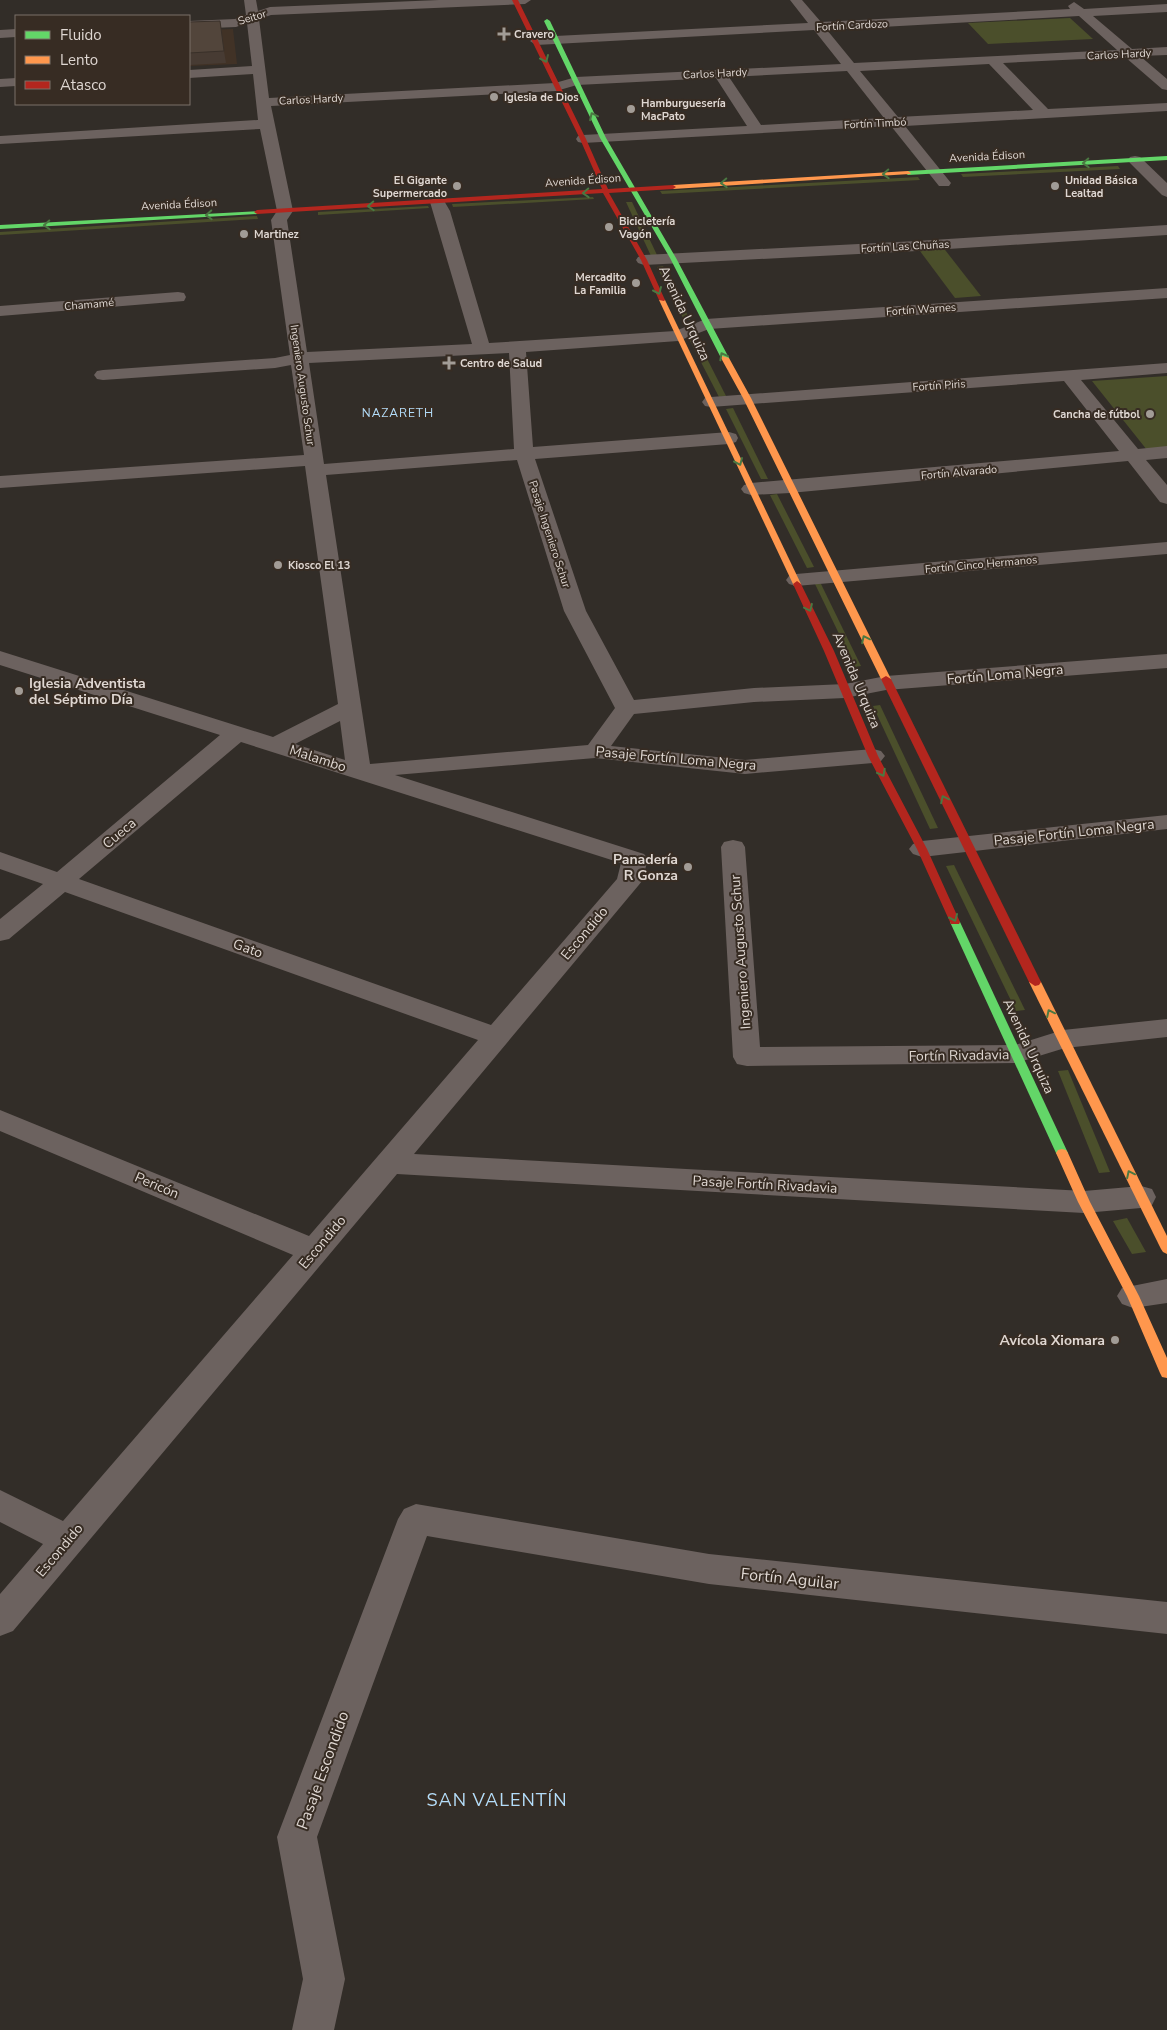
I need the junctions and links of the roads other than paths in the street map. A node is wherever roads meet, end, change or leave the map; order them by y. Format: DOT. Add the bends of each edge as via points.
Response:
graph roads {
  1 [pos="250,0"];
  2 [pos="516,0"];
  3 [pos="525,0"];
  4 [pos="796,0"];
  5 [pos="1068,0"];
  6 [pos="541,8"];
  7 [pos="1167,8"];
  8 [pos="1082,12"];
  9 [pos="252,17"];
  10 [pos="190,25"];
  11 [pos="817,26"];
  12 [pos="0,34"];
  13 [pos="15,34"];
  14 [pos="556,40"];
  15 [pos="536,41"];
  16 [pos="1167,51"];
  17 [pos="1129,53"];
  18 [pos="993,60"];
  19 [pos="849,66"];
  20 [pos="259,70"];
  21 [pos="719,73"];
  22 [pos="190,74"];
  23 [pos="576,81"];
  24 [pos="15,82"];
  25 [pos="0,83"];
  26 [pos="556,86"];
  27 [pos="1167,86"];
  28 [pos="263,102"];
  29 [pos="1167,107"];
  30 [pos="1044,114"];
  31 [pos="894,123"];
  32 [pos="266,124"];
  33 [pos="756,128"];
  34 [pos="604,138"];
  35 [pos="583,139"];
  36 [pos="0,140"];
  37 [pos="1167,158"];
  38 [pos="1132,166"];
  39 [pos="1110,173"];
  40 [pos="1022,178"];
  41 [pos="942,180"];
  42 [pos="875,187"];
  43 [pos="634,188"];
  44 [pos="1167,192"];
  45 [pos="609,196"];
  46 [pos="641,200"];
  47 [pos="440,206"];
  48 [pos="282,216"];
  49 [pos="0,227"];
  50 [pos="1167,230"];
  51 [pos="0,238"];
  52 [pos="673,258"];
  53 [pos="644,260"];
  54 [pos="1167,293"];
  55 [pos="178,296"];
  56 [pos="0,311"];
  57 [pos="706,324"];
  58 [pos="678,336"];
  59 [pos="518,347"];
  60 [pos="482,348"];
  61 [pos="299,358"];
  62 [pos="1167,368"];
  63 [pos="103,375"];
  64 [pos="1068,375"];
  65 [pos="746,398"];
  66 [pos="712,402"];
  67 [pos="729,438"];
  68 [pos="1167,452"];
  69 [pos="524,453"];
  70 [pos="1133,456"];
  71 [pos="315,465"];
  72 [pos="0,482"];
  73 [pos="790,487"];
  74 [pos="751,489"];
  75 [pos="1167,498"];
  76 [pos="1167,548"];
  77 [pos="835,576"];
  78 [pos="796,580"];
  79 [pos="0,658"];
  80 [pos="1167,661"];
  81 [pos="886,683"];
  82 [pos="845,691"];
  83 [pos="350,707"];
  84 [pos="627,708"];
  85 [pos="237,733"];
  86 [pos="275,745"];
  87 [pos="594,751"];
  88 [pos="873,756"];
  89 [pos="359,772"];
  90 [pos="1167,822"];
  91 [pos="966,843"];
  92 [pos="733,847"];
  93 [pos="922,848"];
  94 [pos="0,860"];
  95 [pos="635,860"];
  96 [pos="61,881"];
  97 [pos="0,933"];
  98 [pos="1167,1028"];
  99 [pos="496,1037"];
  100 [pos="1063,1039"];
  101 [pos="1016,1054"];
  102 [pos="747,1057"];
  103 [pos="0,1120"];
  104 [pos="389,1163"];
  105 [pos="1141,1197"];
  106 [pos="1084,1202"];
  107 [pos="1167,1249"];
  108 [pos="314,1250"];
  109 [pos="1167,1291"];
  110 [pos="1133,1296"];
  111 [pos="1167,1373"];
  112 [pos="0,1505"];
  113 [pos="416,1519"];
  114 [pos="68,1540"];
  115 [pos="1167,1618"];
  116 [pos="0,1620"];
  117 [pos="313,2030"];
  1 -- 9 [label="street, Ingeniero Augusto Schur"];
  2 -- 3 [label="street, Seitor"];
  2 -- 9 [label="street, Seitor" via="270,11"];
  2 -- 15 [label="main road, Avenida Urquiza"];
  4 -- 11 [label="street"];
  5 -- 8 [label="street"];
  6 -- 14 [label="main road, Avenida Urquiza"];
  7 -- 8 [label="street, Fortín Cardozo"];
  8 -- 11 [label="street, Fortín Cardozo"];
  8 -- 17 [label="street"];
  9 -- 10 [label="street, Seitor" via="236,23"];
  9 -- 20 [label="street, Ingeniero Augusto Schur"];
  11 -- 14 [label="street, Fortín Cardozo"];
  11 -- 19 [label="street"];
  12 -- 13 [label="street"];
  14 -- 15 [label="street, Fortín Cardozo"];
  14 -- 23 [label="main road, Avenida Urquiza"];
  15 -- 26 [label="main road, Avenida Urquiza, one-way"];
  16 -- 17 [label="street, Carlos Hardy"];
  17 -- 18 [label="street, Carlos Hardy"];
  17 -- 27 [label="street"];
  18 -- 19 [label="street, Carlos Hardy"];
  18 -- 30 [label="street"];
  19 -- 21 [label="street, Carlos Hardy"];
  19 -- 31 [label="street"];
  20 -- 22 [label="street"];
  20 -- 28 [label="street, Ingeniero Augusto Schur"];
  21 -- 23 [label="street, Carlos Hardy"];
  21 -- 33 [label="street"];
  23 -- 26 [label="street, Carlos Hardy"];
  34 -- 23 [label="main road, Avenida Urquiza, one-way"];
  24 -- 25 [label="street"];
  26 -- 28 [label="street, Carlos Hardy"];
  26 -- 35 [label="main road, Avenida Urquiza"];
  28 -- 32 [label="street, Ingeniero Augusto Schur"];
  29 -- 30 [label="street, Fortín Timbó"];
  30 -- 31 [label="street, Fortín Timbó"];
  31 -- 33 [label="street, Fortín Timbó"];
  31 -- 41 [label="street"];
  32 -- 36 [label="street"];
  32 -- 48 [label="street, Ingeniero Augusto Schur"];
  33 -- 34 [label="street, Fortín Timbó"];
  34 -- 35 [label="street, Fortín Timbó"];
  34 -- 43 [label="main road, Avenida Urquiza"];
  35 -- 45 [label="main road, Avenida Urquiza"];
  37 -- 38 [label="main road, Avenida Édison"];
  38 -- 41 [label="main road, Avenida Édison, one-way"];
  38 -- 44 [label="street" via="1153,171"];
  39 -- 40 [label="main road, Avenida Édison"];
  41 -- 43 [label="main road, Avenida Édison, one-way"];
  42 -- 46 [label="main road, Avenida Édison"];
  43 -- 45 [label="main road, Avenida Édison"];
  43 -- 46 [label="main road, Avenida Urquiza"];
  45 -- 46 [label="main road, Avenida Édison"];
  45 -- 47 [label="main road, Avenida Édison"];
  45 -- 53 [label="main road, Avenida Urquiza"];
  46 -- 52 [label="main road, Avenida Urquiza"];
  47 -- 48 [label="main road, Avenida Édison"];
  47 -- 60 [label="street"];
  48 -- 49 [label="main road, Avenida Édison, one-way"];
  48 -- 51 [label="main road, Avenida Édison"];
  48 -- 61 [label="street, Ingeniero Augusto Schur"];
  50 -- 52 [label="street, Fortín Las Chuñas"];
  52 -- 53 [label="street, Fortín Las Chuñas"];
  52 -- 57 [label="main road, Avenida Urquiza"];
  53 -- 58 [label="main road, Avenida Urquiza, one-way"];
  54 -- 57 [label="street, Fortín Warnes"];
  55 -- 56 [label="street, Chamamé"];
  57 -- 58 [label="street, Fortín Warnes"];
  65 -- 57 [label="main road, Avenida Urquiza, one-way"];
  58 -- 59 [label="street, Fortín Warnes"];
  58 -- 66 [label="main road, Avenida Urquiza"];
  59 -- 60 [label="street, Fortín Warnes"];
  59 -- 69 [label="street, Pasaje Ingeniero Schur"];
  60 -- 61 [label="street, Fortín Warnes"];
  61 -- 63 [label="street, Fortín Warnes"];
  61 -- 71 [label="street, Ingeniero Augusto Schur"];
  62 -- 64 [label="street, Fortín Piris"];
  64 -- 65 [label="street, Fortín Piris"];
  64 -- 70 [label="street"];
  65 -- 66 [label="street, Fortín Piris"];
  65 -- 73 [label="main road, Avenida Urquiza"];
  66 -- 67 [label="main road, Avenida Urquiza"];
  67 -- 69 [label="street"];
  67 -- 74 [label="main road, Avenida Urquiza, one-way"];
  68 -- 70 [label="street, Fortín Alvarado"];
  69 -- 71 [label="street"];
  69 -- 84 [label="street, Pasaje Ingeniero Schur" via="575,611"];
  70 -- 73 [label="street, Fortín Alvarado"];
  70 -- 75 [label="street"];
  71 -- 72 [label="street"];
  71 -- 83 [label="street, Ingeniero Augusto Schur"];
  73 -- 74 [label="street, Fortín Alvarado"];
  73 -- 77 [label="main road, Avenida Urquiza"];
  74 -- 78 [label="main road, Avenida Urquiza"];
  76 -- 77 [label="street, Fortín Cinco Hermanos"];
  77 -- 78 [label="street, Fortín Cinco Hermanos"];
  81 -- 77 [label="main road, Avenida Urquiza, one-way"];
  78 -- 82 [label="main road, Avenida Urquiza, one-way"];
  79 -- 85 [label="street, Malambo"];
  80 -- 81 [label="street, Fortín Loma Negra"];
  81 -- 82 [label="street, Fortín Loma Negra"];
  91 -- 81 [label="main road, Avenida Urquiza, one-way"];
  82 -- 84 [label="street, Fortín Loma Negra" via="754,695"];
  82 -- 88 [label="main road, Avenida Urquiza"];
  83 -- 86 [label="street"];
  83 -- 89 [label="street, Ingeniero Augusto Schur"];
  84 -- 87 [label="street"];
  85 -- 86 [label="street, Malambo"];
  85 -- 96 [label="street, Cueca"];
  86 -- 89 [label="street, Malambo"];
  87 -- 88 [label="street, Pasaje Fortín Loma Negra" via="745,767"];
  87 -- 89 [label="street, Pasaje Fortín Loma Negra"];
  88 -- 93 [label="main road, Avenida Urquiza, one-way"];
  89 -- 95 [label="street, Malambo"];
  90 -- 91 [label="street, Pasaje Fortín Loma Negra"];
  91 -- 93 [label="street, Pasaje Fortín Loma Negra"];
  100 -- 91 [label="main road, Avenida Urquiza, one-way"];
  92 -- 102 [label="street, Ingeniero Augusto Schur"];
  93 -- 101 [label="main road, Avenida Urquiza, one-way"];
  94 -- 96 [label="street, Gato"];
  95 -- 99 [label="street, Escondido" via="629,881"];
  96 -- 97 [label="street, Cueca"];
  96 -- 99 [label="street, Gato"];
  98 -- 100 [label="street, Fortín Rivadavia"];
  99 -- 104 [label="street, Escondido"];
  100 -- 101 [label="street, Fortín Rivadavia"];
  105 -- 100 [label="main road, Avenida Urquiza, one-way"];
  101 -- 102 [label="street, Fortín Rivadavia"];
  101 -- 106 [label="main road, Avenida Urquiza"];
  103 -- 108 [label="street, Pericón"];
  104 -- 106 [label="street, Pasaje Fortín Rivadavia"];
  104 -- 108 [label="street, Escondido"];
  105 -- 106 [label="street, Pasaje Fortín Rivadavia"];
  105 -- 107 [label="main road, Avenida Urquiza"];
  106 -- 110 [label="main road, Avenida Urquiza"];
  108 -- 114 [label="street, Escondido"];
  109 -- 110 [label="street"];
  110 -- 111 [label="main road, Avenida Urquiza"];
  112 -- 114 [label="street"];
  113 -- 115 [label="street, Fortín Aguilar" via="709,1569"];
  113 -- 117 [label="street, Pasaje Escondido" via="297,1838 324,1979"];
  114 -- 116 [label="street, Escondido"];
}
